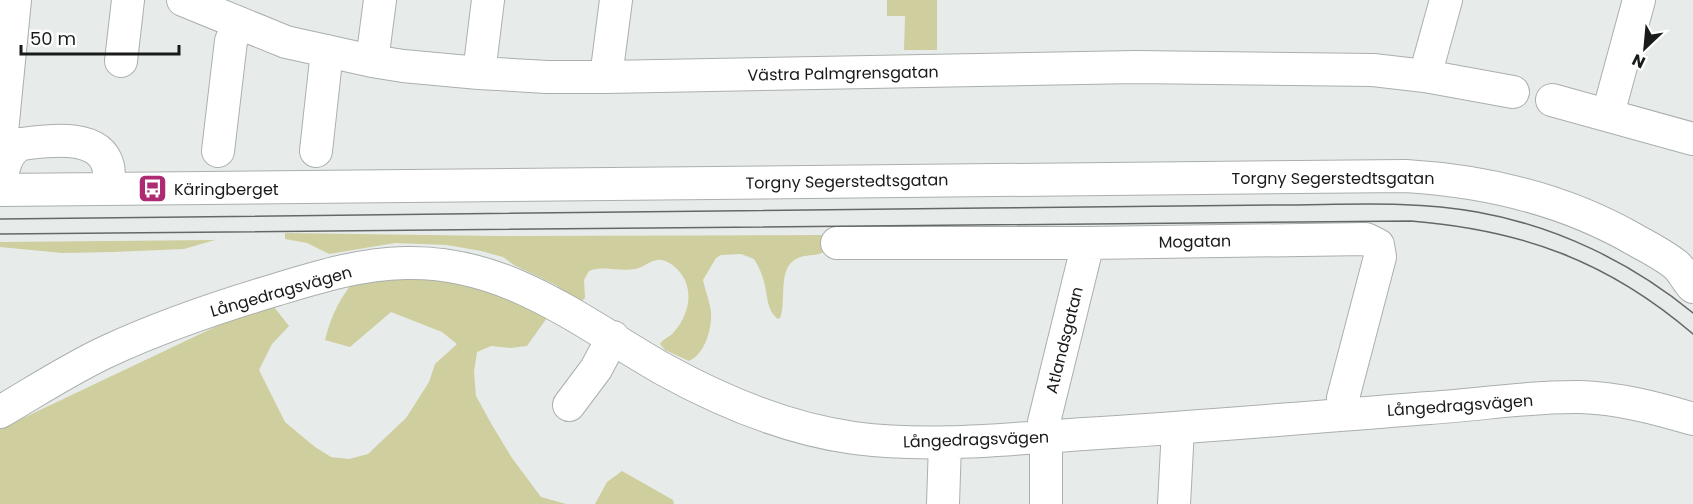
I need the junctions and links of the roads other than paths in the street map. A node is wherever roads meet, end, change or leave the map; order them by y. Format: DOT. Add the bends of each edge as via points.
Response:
graph roads {
  1 [pos="15,0"];
  2 [pos="128,0"];
  3 [pos="183,0"];
  4 [pos="380,0"];
  5 [pos="488,0"];
  6 [pos="616,0"];
  7 [pos="1446,0"];
  8 [pos="1639,0"];
  9 [pos="239,22"];
  10 [pos="327,51"];
  11 [pos="121,61"];
  12 [pos="372,61"];
  13 [pos="479,73"];
  14 [pos="1425,76"];
  15 [pos="606,77"];
  16 [pos="1513,92"];
  17 [pos="1552,100"];
  18 [pos="1608,114"];
  19 [pos="2,132"];
  20 [pos="1693,139"];
  21 [pos="218,151"];
  22 [pos="316,151"];
  23 [pos="108,189"];
  24 [pos="0,190"];
  25 [pos="837,243"];
  26 [pos="1088,243"];
  27 [pos="1688,274"];
  28 [pos="613,337"];
  29 [pos="569,405"];
  30 [pos="0,412"];
  31 [pos="1344,414"];
  32 [pos="1693,418"];
  33 [pos="1178,429"];
  34 [pos="1045,437"];
  35 [pos="945,443"];
  36 [pos="943,504"];
  37 [pos="1046,504"];
  38 [pos="1174,504"];
  1 -- 19 [label="street"];
  2 -- 11 [label="street"];
  3 -- 9 [label="street, Västra Palmgrensgatan"];
  4 -- 12 [label="street"];
  5 -- 13 [label="street"];
  6 -- 15 [label="street"];
  7 -- 14 [label="street"];
  8 -- 18 [label="street"];
  9 -- 10 [label="street, Västra Palmgrensgatan" via="286,42"];
  9 -- 21 [label="street" via="231,41"];
  10 -- 12 [label="street, Västra Palmgrensgatan"];
  10 -- 22 [label="street"];
  12 -- 13 [label="street, Västra Palmgrensgatan"];
  13 -- 15 [label="street, Västra Palmgrensgatan"];
  14 -- 15 [label="street, Västra Palmgrensgatan" via="1373,70 1136,68"];
  14 -- 16 [label="street, Västra Palmgrensgatan"];
  17 -- 18 [label="street"];
  18 -- 20 [label="street"];
  23 -- 24 [label="street, Torgny Segerstedtsgatan"];
  23 -- 24 [label="street" via="108,166 99,150 82,143 60,142 16,147 4,165"];
  23 -- 27 [label="street, Torgny Segerstedtsgatan" via="1444,178 1520,192 1560,205 1619,230"];
  25 -- 26 [label="street, Mogatan"];
  26 -- 31 [label="street, Mogatan" via="1372,241 1380,250 1380,257 1343,399"];
  26 -- 34 [label="street, Atlandsgatan" via="1044,422"];
  28 -- 29 [label="street" via="596,369"];
  28 -- 30 [label="street, Långedragsvägen" via="523,287 474,270 426,262 370,266 326,274 168,325 78,366"];
  28 -- 35 [label="street, Långedragsvägen" via="667,371 750,410 831,434 884,442"];
  31 -- 32 [label="street, Långedragsvägen" via="1578,397 1636,404"];
  31 -- 33 [label="street, Långedragsvägen"];
  33 -- 34 [label="street, Långedragsvägen"];
  33 -- 38 [label="street"];
  34 -- 35 [label="street, Långedragsvägen"];
  34 -- 37 [label="street, Atlandsgatan"];
  35 -- 36 [label="street"];
}
